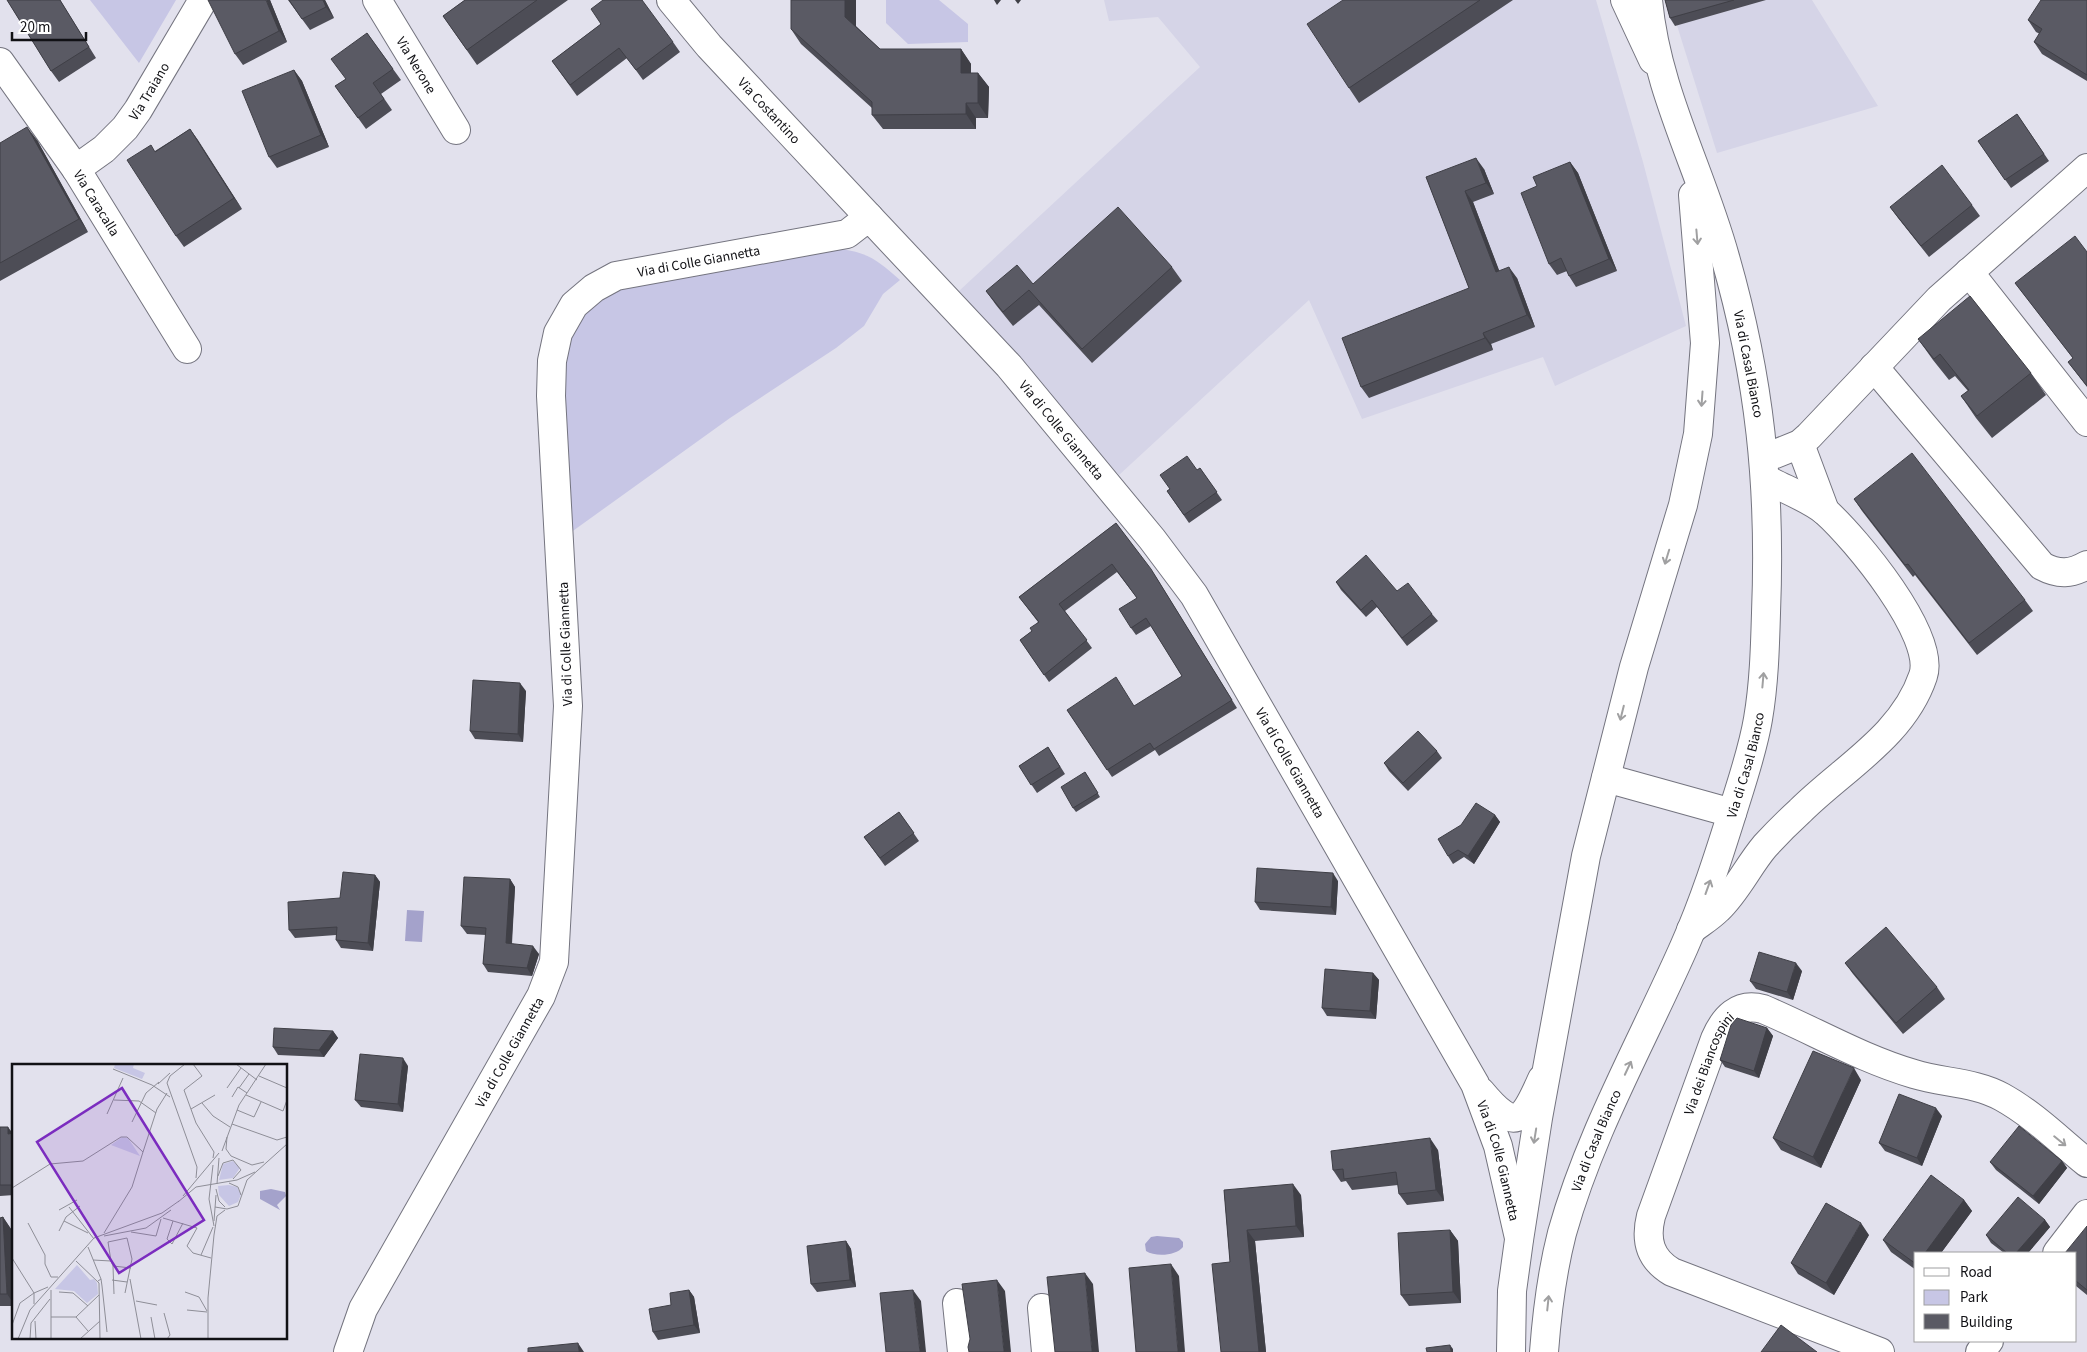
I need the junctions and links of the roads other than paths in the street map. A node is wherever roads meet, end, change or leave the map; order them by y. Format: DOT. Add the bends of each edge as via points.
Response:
graph roads {
  1 [pos="203,0"];
  2 [pos="377,0"];
  3 [pos="671,0"];
  4 [pos="1625,0"];
  5 [pos="1648,0"];
  6 [pos="0,62"];
  7 [pos="1661,76"];
  8 [pos="456,130"];
  9 [pos="1690,153"];
  10 [pos="2087,168"];
  11 [pos="76,169"];
  12 [pos="869,218"];
  13 [pos="1969,272"];
  14 [pos="187,349"];
  15 [pos="1874,367"];
  16 [pos="2087,422"];
  17 [pos="1800,444"];
  18 [pos="1765,469"];
  19 [pos="1825,511"];
  20 [pos="2087,565"];
  21 [pos="1606,778"];
  22 [pos="1732,813"];
  23 [pos="1691,930"];
  24 [pos="1546,1071"];
  25 [pos="1475,1084"];
  26 [pos="2087,1163"];
  27 [pos="2087,1214"];
  28 [pos="1519,1240"];
  29 [pos="2058,1252"];
  30 [pos="957,1303"];
  31 [pos="1042,1308"];
  32 [pos="1988,1342"];
  33 [pos="348,1352"];
  34 [pos="962,1352"];
  35 [pos="1046,1352"];
  36 [pos="1511,1352"];
  37 [pos="1544,1352"];
  38 [pos="1880,1352"];
  39 [pos="1980,1352"];
  1 -- 11 [label="street, Via Traiano" via="125,128 104,149"];
  2 -- 8 [label="street, Via Nerone"];
  3 -- 12 [label="street, Via Costantino" via="709,46"];
  4 -- 7 [label="street"];
  5 -- 7 [label="street, Via di Casal Bianco"];
  6 -- 11 [label="street, Via Caracalla"];
  7 -- 9 [label="street, Via di Casal Bianco"];
  9 -- 18 [label="street, Via di Casal Bianco" via="1725,255 1747,344 1761,422"];
  9 -- 21 [label="street, Via di Casal Bianco, one-way" via="1705,344 1698,434 1683,505 1634,668"];
  10 -- 13 [label="street"];
  11 -- 14 [label="street, Via Caracalla"];
  12 -- 25 [label="street, Via di Colle Giannetta" via="1009,366 1175,567 1211,622"];
  12 -- 33 [label="street, Via di Colle Giannetta" via="847,234 616,276 583,296 562,322 554,346 551,396 568,716 554,962 541,996 363,1309"];
  13 -- 15 [label="street"];
  13 -- 16 [label="street"];
  15 -- 17 [label="street"];
  15 -- 20 [label="street" via="2042,566 2062,574"];
  17 -- 18 [label="street"];
  17 -- 19 [label="street"];
  18 -- 19 [label="street"];
  22 -- 18 [label="street, Via di Casal Bianco, one-way" via="1752,746 1762,691 1769,543"];
  19 -- 23 [label="street" via="1870,561 1894,594 1921,642 1926,666 1923,676 1904,712 1880,741 1788,822 1766,845 1718,909"];
  21 -- 22 [label="street"];
  21 -- 24 [label="street, Via di Casal Bianco" via="1586,856"];
  23 -- 22 [label="street, Via di Casal Bianco, one-way"];
  37 -- 23 [label="street, Via di Casal Bianco, one-way" via="1554,1268 1578,1186 1607,1114"];
  24 -- 25 [label="street, Via di Colle Giannetta" via="1527,1110 1512,1118 1499,1112"];
  24 -- 28 [label="street, Via di Casal Bianco, one-way"];
  25 -- 28 [label="street, Via di Colle Giannetta" via="1498,1146"];
  38 -- 26 [label="street, Via dei Biancospini, one-way" via="1672,1272 1651,1251 1648,1235 1652,1216 1723,1023 1740,1009 1751,1006 1763,1009 1899,1069 1994,1093"];
  27 -- 29 [label="street"];
  28 -- 36 [label="street, Via di Casal Bianco" via="1512,1291"];
  30 -- 34 [label="street"];
  31 -- 35 [label="street"];
  32 -- 39 [label="street"];
}
